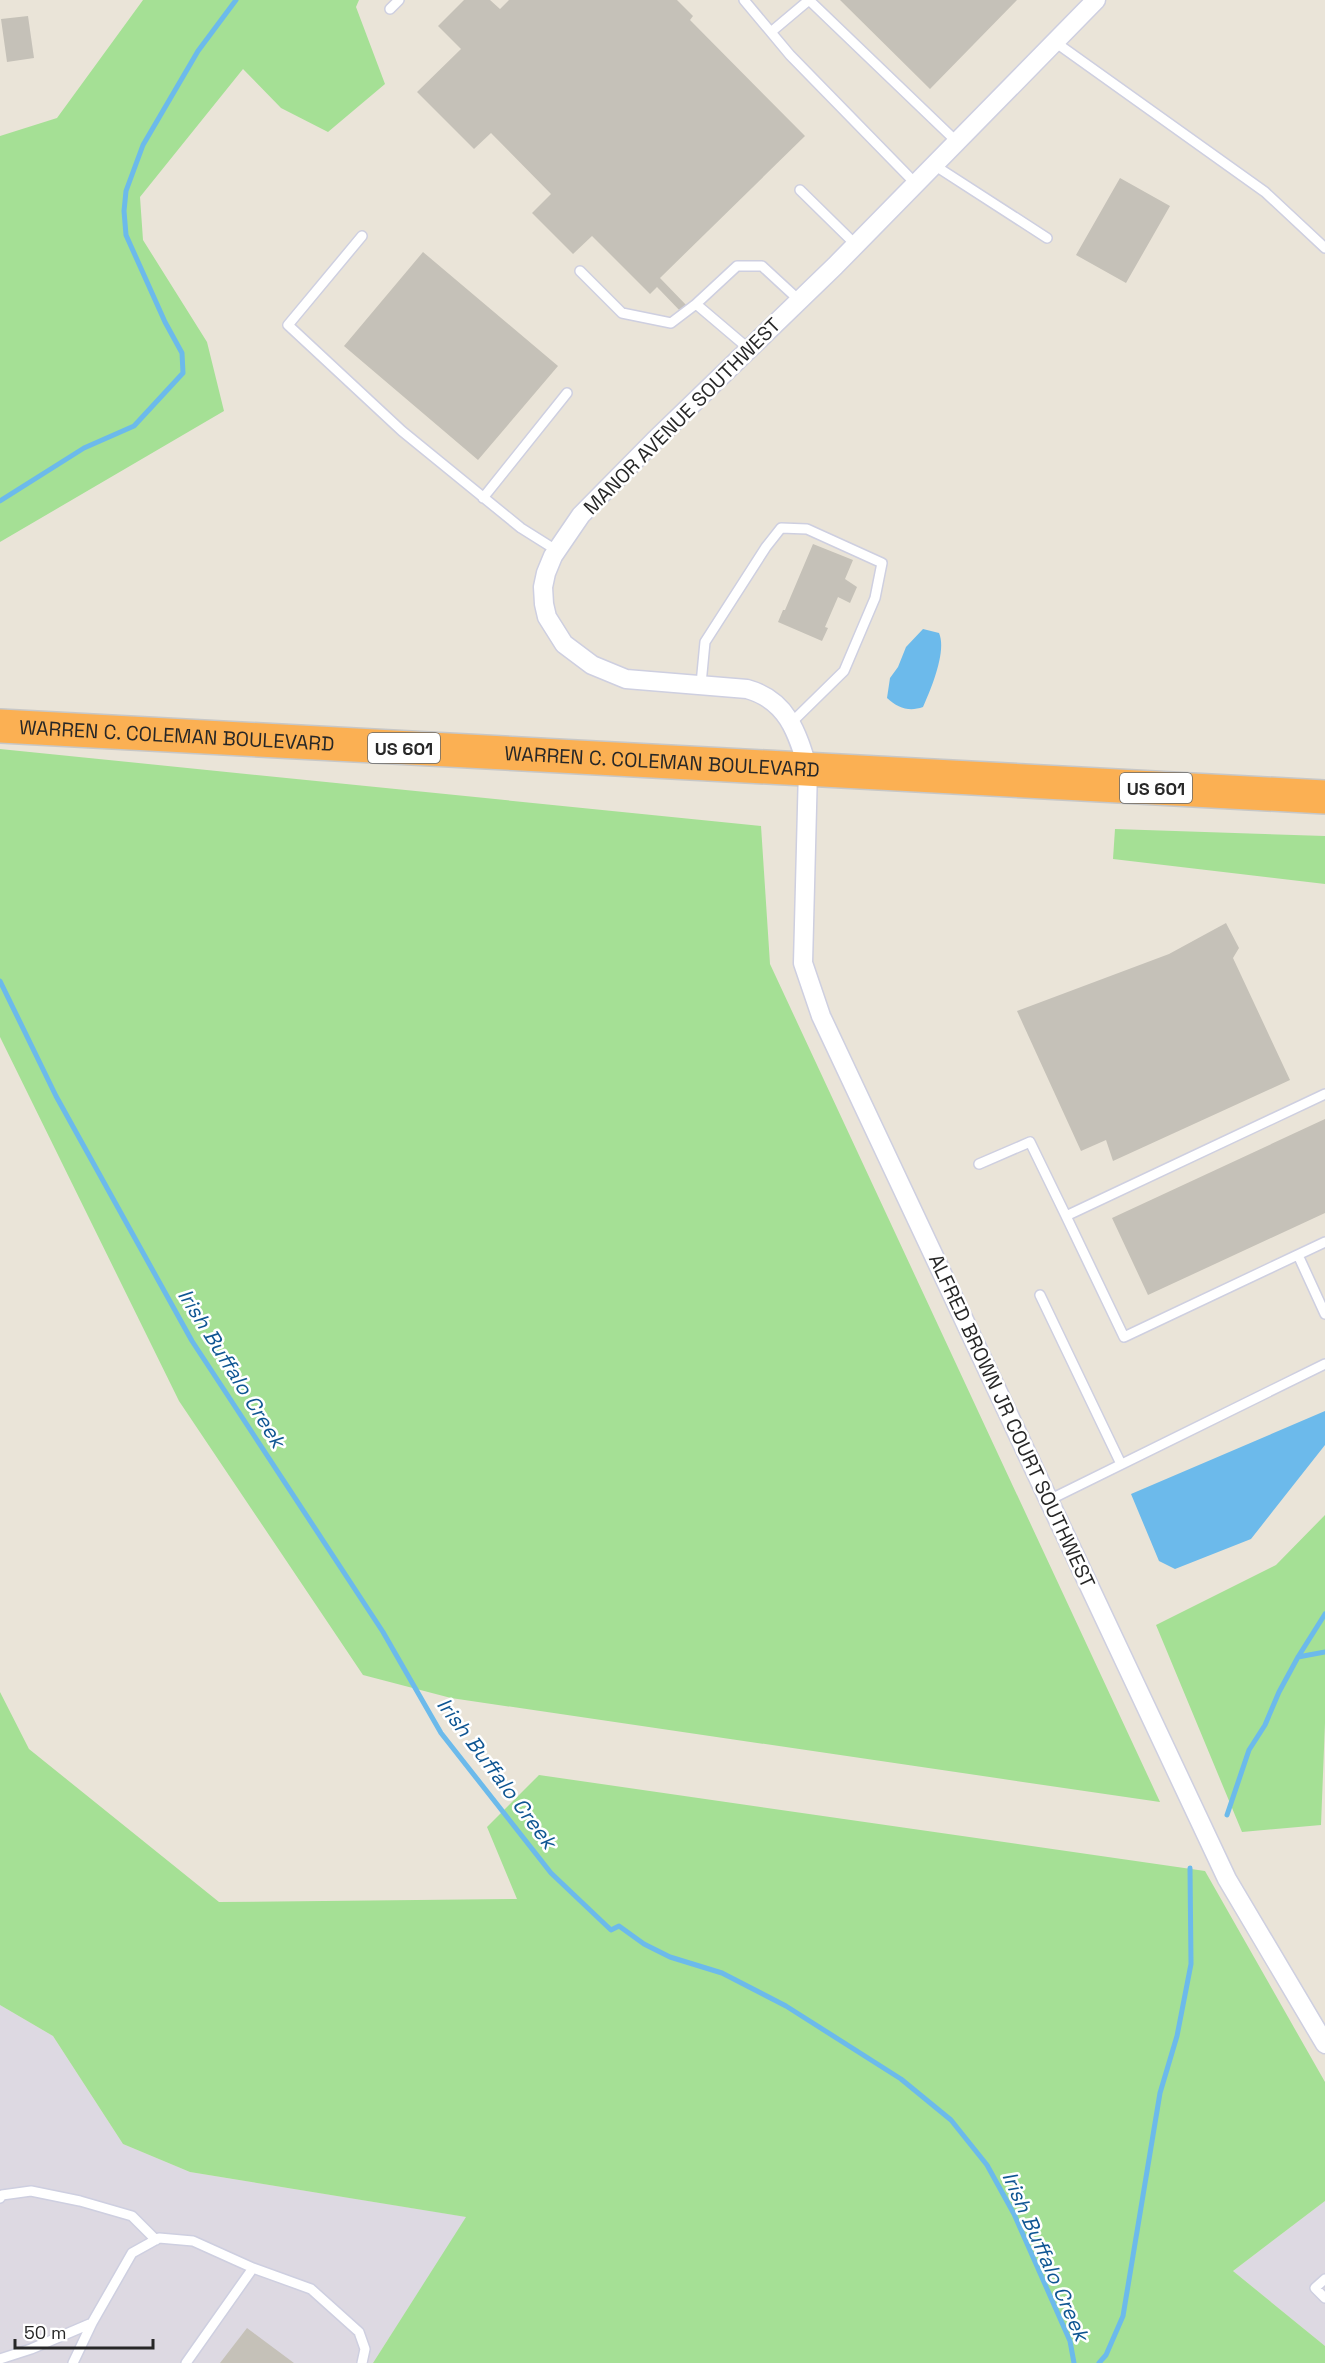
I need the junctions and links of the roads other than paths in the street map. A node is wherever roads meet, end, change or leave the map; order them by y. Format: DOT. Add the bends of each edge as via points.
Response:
graph roads {
  1 [pos="399,0"];
  2 [pos="744,0"];
  3 [pos="1096,0"];
  4 [pos="390,9"];
  5 [pos="771,32"];
  6 [pos="1055,42"];
  7 [pos="957,142"];
  8 [pos="934,165"];
  9 [pos="916,184"];
  10 [pos="800,190"];
  11 [pos="362,236"];
  12 [pos="1047,238"];
  13 [pos="856,245"];
  14 [pos="1325,248"];
  15 [pos="580,271"];
  16 [pos="800,301"];
  17 [pos="696,304"];
  18 [pos="749,350"];
  19 [pos="567,393"];
  20 [pos="483,498"];
  21 [pos="556,550"];
  22 [pos="701,684"];
  23 [pos="791,723"];
  24 [pos="0,726"];
  25 [pos="808,769"];
  26 [pos="1325,797"];
  27 [pos="1325,1094"];
  28 [pos="980,1164"];
  29 [pos="1066,1216"];
  30 [pos="1325,1242"];
  31 [pos="1298,1255"];
  32 [pos="1040,1295"];
  33 [pos="1325,1314"];
  34 [pos="1325,1364"];
  35 [pos="1121,1464"];
  36 [pos="1049,1500"];
  37 [pos="1325,2044"];
  38 [pos="0,2198"];
  39 [pos="156,2241"];
  40 [pos="253,2268"];
  41 [pos="1325,2279"];
  42 [pos="1325,2298"];
  43 [pos="92,2323"];
  44 [pos="0,2360"];
  45 [pos="73,2363"];
  46 [pos="186,2363"];
  47 [pos="362,2363"];
  1 -- 4 [label="lane"];
  2 -- 5 [label="lane"];
  3 -- 6 [label="street, MANOR AVENUE SOUTHWEST"];
  5 -- 7 [label="lane" via="809,0"];
  5 -- 9 [label="lane"];
  6 -- 7 [label="street, MANOR AVENUE SOUTHWEST"];
  6 -- 14 [label="lane" via="1265,192"];
  7 -- 8 [label="street, MANOR AVENUE SOUTHWEST"];
  8 -- 9 [label="street, MANOR AVENUE SOUTHWEST"];
  8 -- 12 [label="lane"];
  9 -- 13 [label="street, MANOR AVENUE SOUTHWEST"];
  10 -- 13 [label="lane"];
  11 -- 20 [label="lane" via="288,326"];
  13 -- 16 [label="street, MANOR AVENUE SOUTHWEST"];
  15 -- 17 [label="lane" via="622,313 671,323"];
  16 -- 17 [label="lane" via="762,266 754,266 737,267"];
  16 -- 18 [label="street, MANOR AVENUE SOUTHWEST"];
  17 -- 18 [label="lane"];
  18 -- 21 [label="street, MANOR AVENUE SOUTHWEST" via="581,515"];
  19 -- 20 [label="lane"];
  20 -- 21 [label="lane"];
  21 -- 22 [label="street, MANOR AVENUE SOUTHWEST" via="546,573 544,604 564,644 592,665 626,679"];
  22 -- 23 [label="street, MANOR AVENUE SOUTHWEST" via="762,693 774,701"];
  22 -- 23 [label="lane" via="705,642 781,528 807,530 882,563 874,598 844,671"];
  23 -- 25 [label="street, MANOR AVENUE SOUTHWEST"];
  24 -- 25 [label="highway, WARREN C. COLEMAN BOULEVARD / US 601"];
  25 -- 26 [label="highway, WARREN C. COLEMAN BOULEVARD / US 601"];
  25 -- 36 [label="street, ALFRED BROWN JR COURT SOUTHWEST" via="803,963 821,1016"];
  27 -- 29 [label="lane"];
  28 -- 29 [label="lane" via="1030,1142"];
  29 -- 31 [label="lane" via="1124,1337"];
  30 -- 31 [label="lane"];
  31 -- 33 [label="lane"];
  32 -- 35 [label="lane"];
  34 -- 35 [label="lane"];
  35 -- 36 [label="lane"];
  36 -- 37 [label="street, ALFRED BROWN JR COURT SOUTHWEST" via="1227,1879"];
  38 -- 39 [label="lane" via="31,2191 80,2201 132,2216"];
  39 -- 40 [label="lane" via="193,2241"];
  39 -- 43 [label="lane" via="132,2253"];
  40 -- 46 [label="lane"];
  40 -- 47 [label="lane" via="311,2289 359,2332 365,2349"];
  41 -- 42 [label="lane" via="1315,2288"];
  43 -- 44 [label="lane"];
  43 -- 45 [label="lane"];
}
